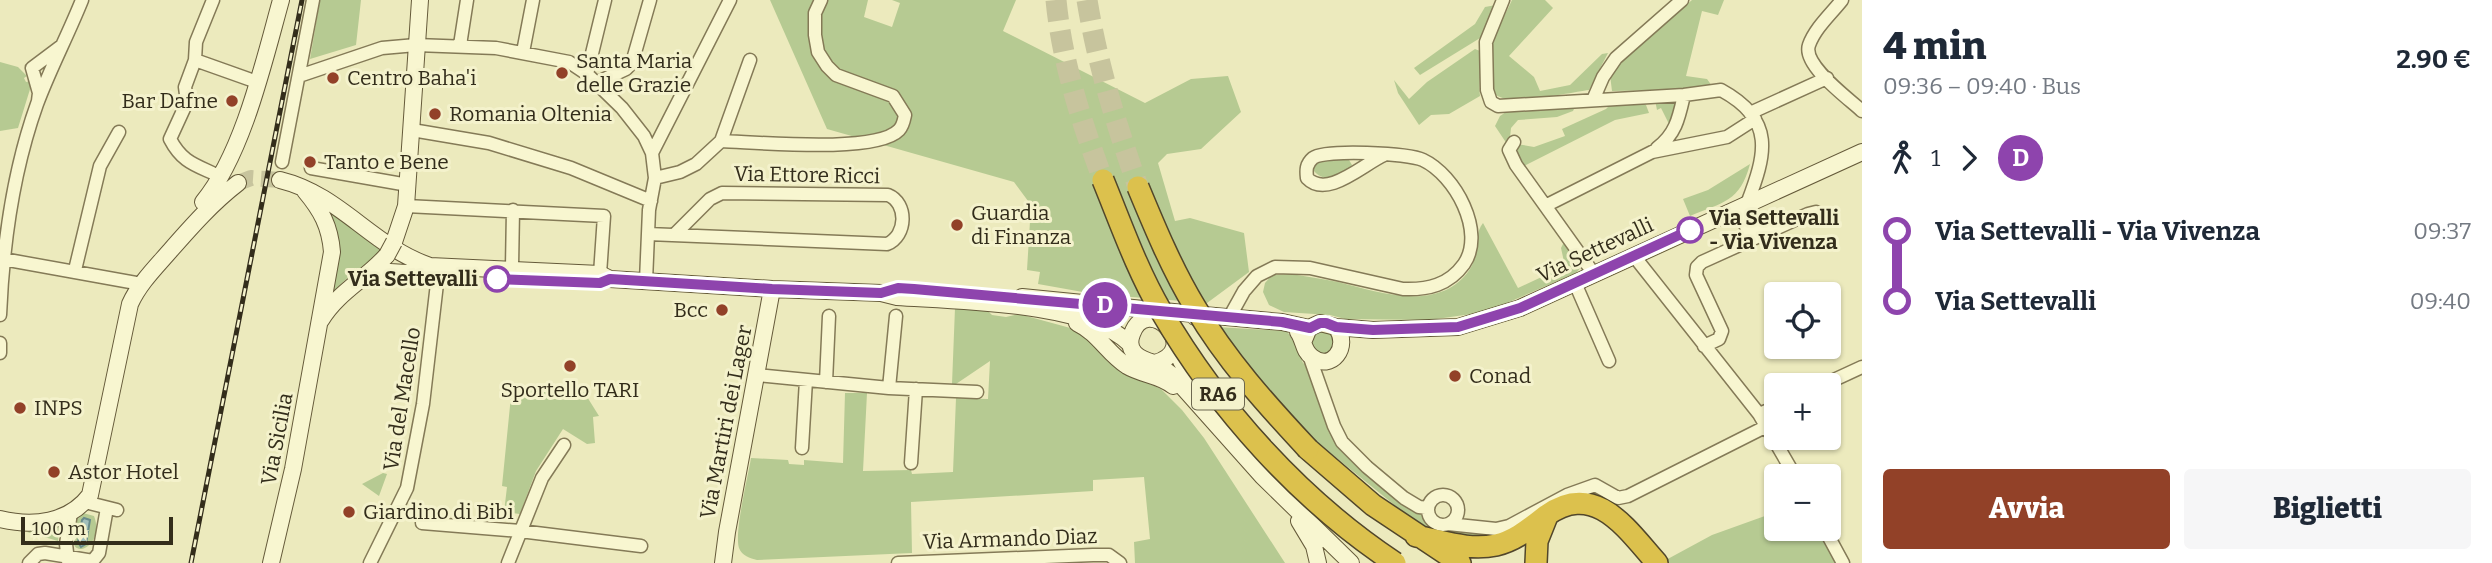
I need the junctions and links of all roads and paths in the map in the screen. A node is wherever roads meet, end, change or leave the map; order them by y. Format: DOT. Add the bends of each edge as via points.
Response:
graph roads {
  1 [pos="82,0"];
  2 [pos="213,0"];
  3 [pos="281,0"];
  4 [pos="313,0"];
  5 [pos="420,0"];
  6 [pos="467,0"];
  7 [pos="533,0"];
  8 [pos="605,0"];
  9 [pos="650,0"];
  10 [pos="730,0"];
  11 [pos="821,0"];
  12 [pos="1503,0"];
  13 [pos="1682,0"];
  14 [pos="1842,0"];
  15 [pos="63,44"];
  16 [pos="416,45"];
  17 [pos="460,45"];
  18 [pos="523,52"];
  19 [pos="195,60"];
  20 [pos="750,60"];
  21 [pos="299,76"];
  22 [pos="1827,78"];
  23 [pos="591,79"];
  24 [pos="257,82"];
  25 [pos="1684,95"];
  26 [pos="1592,100"];
  27 [pos="37,104"];
  28 [pos="1862,111"];
  29 [pos="1752,116"];
  30 [pos="412,130"];
  31 [pos="119,132"];
  32 [pos="721,141"];
  33 [pos="1514,142"];
  34 [pos="1652,152"];
  35 [pos="1862,152"];
  36 [pos="652,153"];
  37 [pos="1384,155"];
  38 [pos="282,162"];
  39 [pos="311,168"];
  40 [pos="1761,168"];
  41 [pos="221,177"];
  42 [pos="655,178"];
  43 [pos="280,180"];
  44 [pos="1102,180"];
  45 [pos="238,183"];
  46 [pos="299,184"];
  47 [pos="408,185"];
  48 [pos="1138,187"];
  49 [pos="1770,193"];
  50 [pos="651,201"];
  51 [pos="1547,205"];
  52 [pos="1742,206"];
  53 [pos="513,210"];
  54 [pos="405,211"];
  55 [pos="1823,216"];
  56 [pos="648,234"];
  57 [pos="674,235"];
  58 [pos="1757,237"];
  59 [pos="1634,256"];
  60 [pos="3,259"];
  61 [pos="515,268"];
  62 [pos="75,270"];
  63 [pos="1594,274"];
  64 [pos="438,275"];
  65 [pos="605,276"];
  66 [pos="360,280"];
  67 [pos="646,281"];
  68 [pos="1575,283"];
  69 [pos="135,289"];
  70 [pos="772,289"];
  71 [pos="1021,301"];
  72 [pos="0,315"];
  73 [pos="1204,315"];
  74 [pos="829,316"];
  75 [pos="896,316"];
  76 [pos="1226,318"];
  77 [pos="1142,321"];
  78 [pos="1163,321"];
  79 [pos="320,322"];
  80 [pos="1336,327"];
  81 [pos="1373,330"];
  82 [pos="1307,341"];
  83 [pos="1174,342"];
  84 [pos="0,343"];
  85 [pos="1342,343"];
  86 [pos="1130,344"];
  87 [pos="1704,346"];
  88 [pos="0,353"];
  89 [pos="1332,359"];
  90 [pos="1609,360"];
  91 [pos="1155,363"];
  92 [pos="1862,367"];
  93 [pos="756,375"];
  94 [pos="1841,377"];
  95 [pos="806,380"];
  96 [pos="826,382"];
  97 [pos="1322,387"];
  98 [pos="889,388"];
  99 [pos="916,389"];
  100 [pos="977,392"];
  101 [pos="1764,412"];
  102 [pos="1759,414"];
  103 [pos="1764,422"];
  104 [pos="1764,428"];
  105 [pos="1222,430"];
  106 [pos="564,445"];
  107 [pos="1234,445"];
  108 [pos="802,448"];
  109 [pos="911,463"];
  110 [pos="1281,493"];
  111 [pos="85,502"];
  112 [pos="1428,508"];
  113 [pos="1458,508"];
  114 [pos="71,513"];
  115 [pos="1548,514"];
  116 [pos="0,519"];
  117 [pos="422,523"];
  118 [pos="1448,524"];
  119 [pos="1478,528"];
  120 [pos="520,531"];
  121 [pos="1416,536"];
  122 [pos="1831,541"];
  123 [pos="641,546"];
  124 [pos="67,560"];
  125 [pos="92,562"];
  126 [pos="1348,562"];
  127 [pos="29,563"];
  128 [pos="271,563"];
  129 [pos="370,563"];
  130 [pos="508,563"];
  131 [pos="723,563"];
  132 [pos="898,563"];
  133 [pos="917,563"];
  134 [pos="1120,563"];
  135 [pos="1318,563"];
  136 [pos="1395,563"];
  137 [pos="1460,563"];
  138 [pos="1536,563"];
  139 [pos="1657,563"];
  140 [pos="1843,563"];
  1 -- 15 [label="street"];
  2 -- 19 [label="street"];
  3 -- 24 [label="main road"];
  4 -- 21 [label="street"];
  5 -- 16 [label="main road"];
  6 -- 17 [label="street"];
  7 -- 18 [label="street"];
  8 -- 23 [label="street"];
  9 -- 23 [label="street" via="632,63"];
  10 -- 36 [label="street"];
  11 -- 32 [label="street" via="815,13 818,52 836,75 892,96 905,115 902,128 874,143"];
  12 -- 26 [label="street" via="1486,42 1491,102 1499,106"];
  13 -- 26 [label="street" via="1616,58"];
  14 -- 22 [label="street" via="1808,48 1814,66"];
  15 -- 27 [label="street"];
  15 -- 27 [label="street" via="32,68"];
  16 -- 17 [label="street"];
  16 -- 21 [label="street" via="383,48"];
  16 -- 30 [label="main road"];
  17 -- 18 [label="street"];
  18 -- 23 [label="street" via="569,62"];
  19 -- 24 [label="street"];
  19 -- 41 [label="street" via="185,87 187,102 170,139 184,159"];
  20 -- 32 [label="street"];
  21 -- 38 [label="street"];
  22 -- 28 [label="street"];
  22 -- 29 [label="street"];
  23 -- 36 [label="street" via="622,108 645,136"];
  24 -- 41 [label="main road"];
  25 -- 26 [label="street"];
  25 -- 29 [label="street" via="1721,90"];
  25 -- 34 [label="street" via="1670,139"];
  27 -- 60 [label="street"];
  29 -- 34 [label="street" via="1727,137"];
  29 -- 40 [label="street" via="1763,144"];
  30 -- 47 [label="main road"];
  30 -- 50 [label="street" via="489,143 571,167"];
  31 -- 62 [label="street" via="100,166"];
  32 -- 42 [label="street" via="696,164"];
  33 -- 51 [label="street" via="1509,150 1516,165"];
  34 -- 51 [label="street"];
  35 -- 49 [label="main road, Via Settevalli"];
  36 -- 42 [label="street"];
  37 -- 37 [label="street" via="1331,153 1313,158 1306,167 1307,178 1313,185 1323,186"];
  37 -- 76 [label="street" via="1423,160 1457,195 1472,234 1469,256 1457,273 1440,285 1417,290 1310,268 1275,267 1257,276"];
  39 -- 47 [label="street"];
  40 -- 49 [label="street"];
  40 -- 52 [label="street"];
  41 -- 69 [label="main road" via="143,271"];
  42 -- 50 [label="street"];
  43 -- 46 [label="main road"];
  44 -- 136 [label="highway, RA6, bridge" via="1161,312 1215,390 1304,489"];
  45 -- 69 [label="main road" via="214,201"];
  46 -- 61 [label="main road" via="412,260 430,266"];
  46 -- 79 [label="main road, Via Sicilia" via="331,233"];
  47 -- 54 [label="main road"];
  48 -- 121 [label="highway, RA6, bridge" via="1195,307 1267,406 1339,477"];
  49 -- 52 [label="main road, Via Settevalli"];
  50 -- 56 [label="street"];
  51 -- 63 [label="street"];
  52 -- 58 [label="street"];
  52 -- 59 [label="main road, Via Settevalli"];
  53 -- 54 [label="street"];
  53 -- 61 [label="street"];
  53 -- 65 [label="street" via="604,216"];
  54 -- 61 [label="main road" via="406,236 418,255"];
  54 -- 66 [label="main road" via="390,248"];
  55 -- 58 [label="street" via="1808,214"];
  56 -- 57 [label="street, Via Ettore Ricci"];
  56 -- 67 [label="street"];
  57 -- 57 [label="street, Via Ettore Ricci" via="722,193 888,195 901,204 902,230 887,244"];
  58 -- 87 [label="street" via="1697,267 1696,275 1722,331 1719,339"];
  59 -- 63 [label="main road, Via Settevalli"];
  59 -- 87 [label="street"];
  60 -- 62 [label="street"];
  60 -- 72 [label="street"];
  61 -- 65 [label="main road"];
  62 -- 69 [label="street"];
  63 -- 68 [label="main road, Via Settevalli"];
  64 -- 65 [label="main road" via="600,283"];
  64 -- 66 [label="main road" via="390,272"];
  64 -- 129 [label="street, Via del Macello" via="407,488"];
  65 -- 67 [label="main road"];
  66 -- 79 [label="main road" via="331,304"];
  67 -- 70 [label="main road"];
  68 -- 81 [label="main road, Via Settevalli" via="1520,308 1458,327"];
  68 -- 90 [label="street"];
  69 -- 111 [label="main road" via="93,484"];
  70 -- 71 [label="main road" via="881,293 898,288"];
  70 -- 93 [label="main road, Via Martiri dei Lager"];
  71 -- 73 [label="main road"];
  71 -- 77 [label="main road" via="1084,309 1119,322"];
  71 -- 86 [label="main road" via="1094,322"];
  71 -- 105 [label="main road" via="1090,330 1121,362 1168,382"];
  73 -- 76 [label="main road, Via Settevalli"];
  73 -- 78 [label="main road, Via Settevalli"];
  74 -- 96 [label="street"];
  75 -- 98 [label="street"];
  76 -- 82 [label="main road, Via Settevalli" via="1287,323"];
  76 -- 83 [label="main road, Via Settevalli" via="1189,330"];
  77 -- 78 [label="main road"];
  77 -- 86 [label="main road"];
  78 -- 83 [label="main road"];
  79 -- 128 [label="main road, Via Sicilia"];
  80 -- 81 [label="main road, Via Settevalli"];
  80 -- 82 [label="main road, Via Settevalli" via="1320,323"];
  80 -- 85 [label="main road"];
  81 -- 85 [label="main road, Via Settevalli"];
  82 -- 89 [label="main road, Via Settevalli" via="1320,361"];
  82 -- 97 [label="street"];
  83 -- 91 [label="main road" via="1167,357"];
  83 -- 110 [label="main road" via="1198,389 1268,471"];
  84 -- 88 [label="street"];
  85 -- 89 [label="main road"];
  86 -- 91 [label="main road" via="1142,361"];
  87 -- 102 [label="street"];
  89 -- 97 [label="street"];
  91 -- 105 [label="main road" via="1172,375"];
  92 -- 94 [label="street"];
  93 -- 95 [label="street"];
  93 -- 131 [label="main road, Via Martiri dei Lager"];
  95 -- 96 [label="street"];
  95 -- 108 [label="street"];
  96 -- 98 [label="street"];
  97 -- 112 [label="street" via="1342,442 1404,498"];
  98 -- 99 [label="street"];
  99 -- 100 [label="street"];
  99 -- 109 [label="street"];
  101 -- 102 [label="street"];
  102 -- 103 [label="street"];
  104 -- 119 [label="street" via="1628,496 1618,498 1595,485 1509,526"];
  105 -- 107 [label="main road"];
  106 -- 120 [label="street" via="542,478"];
  107 -- 110 [label="main road"];
  107 -- 135 [label="main road" via="1297,517 1311,539"];
  110 -- 126 [label="main road"];
  111 -- 114 [label="main road"];
  111 -- 125 [label="street" via="112,509"];
  112 -- 113 [label="street" via="1436,496 1446,495"];
  112 -- 118 [label="street" via="1433,522"];
  113 -- 118 [label="street" via="1456,518"];
  113 -- 119 [label="street"];
  114 -- 116 [label="main road" via="39,523"];
  114 -- 124 [label="street"];
  115 -- 121 [label="highway" via="1516,538 1485,547"];
  115 -- 138 [label="highway" via="1537,541"];
  115 -- 139 [label="highway" via="1571,504 1604,509"];
  117 -- 120 [label="street"];
  118 -- 119 [label="street"];
  120 -- 123 [label="street"];
  120 -- 130 [label="street"];
  121 -- 137 [label="highway, RA6"];
  122 -- 140 [label="street"];
  124 -- 125 [label="street"];
  124 -- 127 [label="street" via="45,553"];
  132 -- 133 [label="street, Via Armando Diaz"];
  133 -- 134 [label="street, Via Armando Diaz" via="1101,555"];
}
